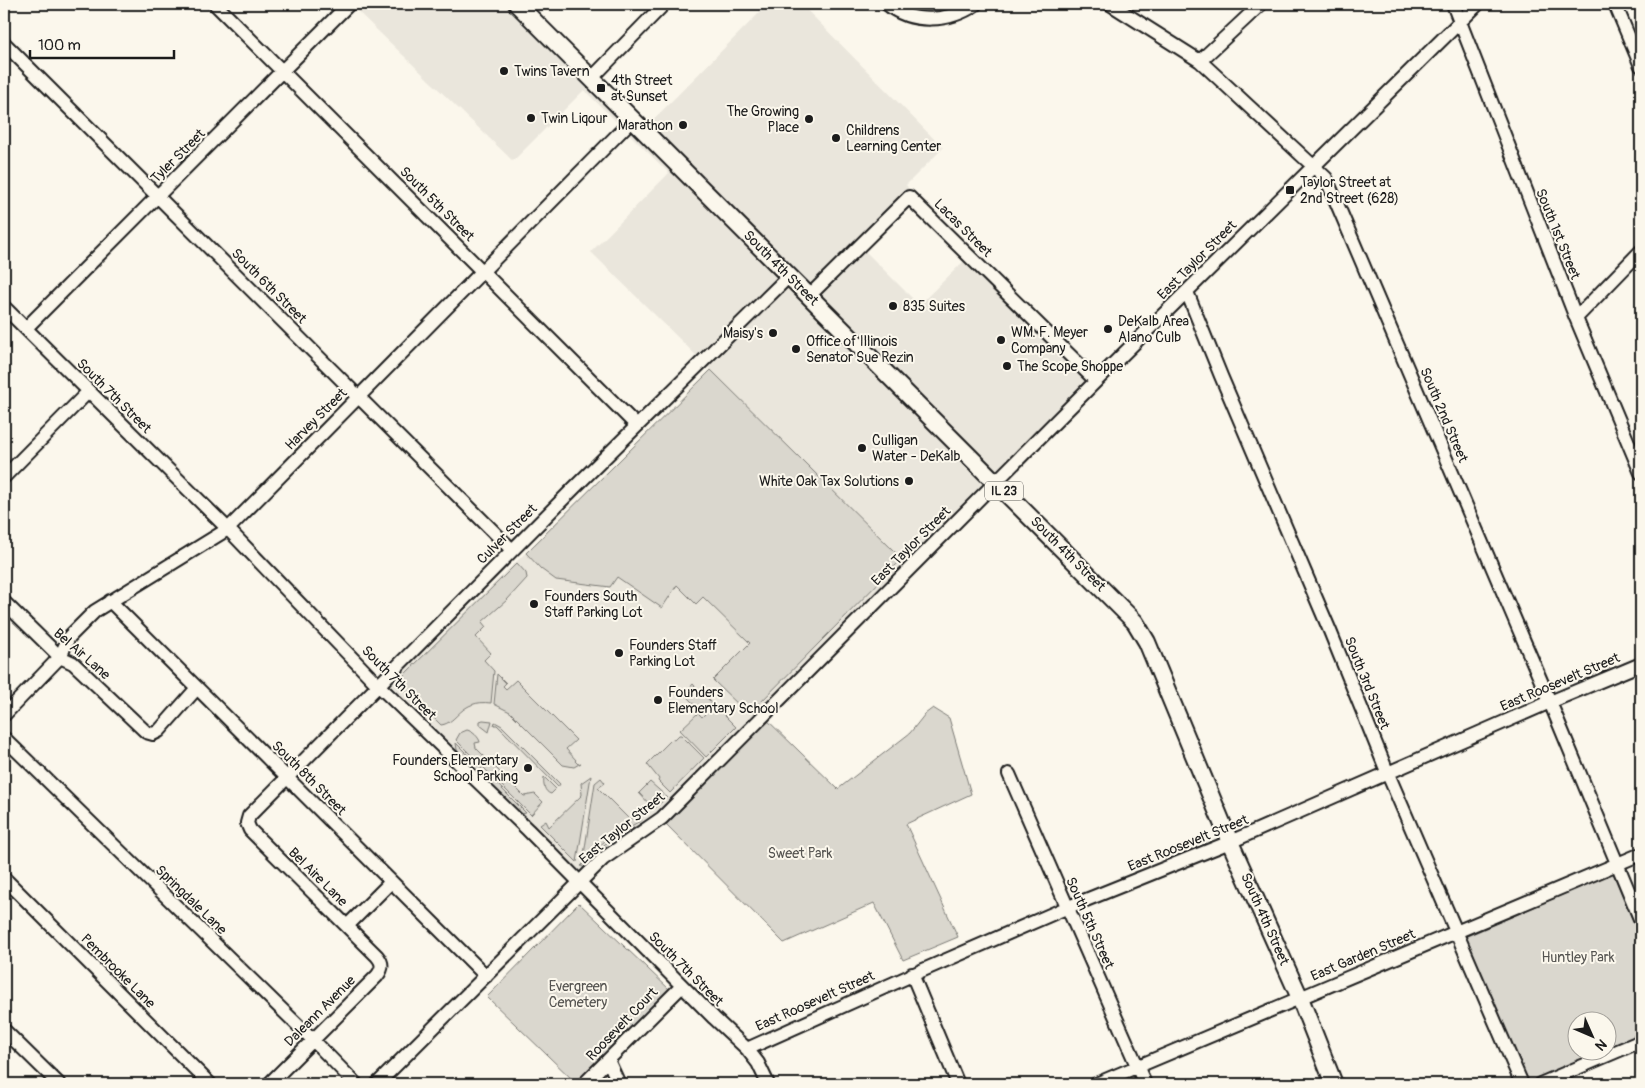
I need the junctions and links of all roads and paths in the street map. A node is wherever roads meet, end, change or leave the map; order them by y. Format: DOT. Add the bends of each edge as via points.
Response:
graph roads {
  1 [pos="215,4"];
  2 [pos="349,4"];
  3 [pos="517,4"];
  4 [pos="664,4"];
  5 [pos="886,4"];
  6 [pos="976,4"];
  7 [pos="1110,4"];
  8 [pos="1261,4"];
  9 [pos="1452,4"];
  10 [pos="1478,4"];
  11 [pos="1615,4"];
  12 [pos="1460,22"];
  13 [pos="4,43"];
  14 [pos="1200,61"];
  15 [pos="1641,66"];
  16 [pos="282,71"];
  17 [pos="592,78"];
  18 [pos="632,119"];
  19 [pos="1314,166"];
  20 [pos="158,197"];
  21 [pos="1641,251"];
  22 [pos="483,271"];
  23 [pos="789,276"];
  24 [pos="1187,292"];
  25 [pos="809,296"];
  26 [pos="4,307"];
  27 [pos="1576,318"];
  28 [pos="26,328"];
  29 [pos="1096,381"];
  30 [pos="88,392"];
  31 [pos="358,397"];
  32 [pos="637,426"];
  33 [pos="1641,473"];
  34 [pos="4,477"];
  35 [pos="996,482"];
  36 [pos="228,529"];
  37 [pos="512,550"];
  38 [pos="110,601"];
  39 [pos="4,602"];
  40 [pos="60,657"];
  41 [pos="1641,664"];
  42 [pos="378,684"];
  43 [pos="197,688"];
  44 [pos="1550,702"];
  45 [pos="4,715"];
  46 [pos="4,738"];
  47 [pos="1009,774"];
  48 [pos="1388,774"];
  49 [pos="288,778"];
  50 [pos="249,816"];
  51 [pos="1230,842"];
  52 [pos="1641,854"];
  53 [pos="1617,864"];
  54 [pos="4,878"];
  55 [pos="391,882"];
  56 [pos="579,882"];
  57 [pos="1066,908"];
  58 [pos="1641,921"];
  59 [pos="347,926"];
  60 [pos="1457,932"];
  61 [pos="377,956"];
  62 [pos="912,974"];
  63 [pos="486,976"];
  64 [pos="682,986"];
  65 [pos="1300,998"];
  66 [pos="4,1030"];
  67 [pos="313,1040"];
  68 [pos="1641,1041"];
  69 [pos="747,1049"];
  70 [pos="608,1060"];
  71 [pos="1138,1067"];
  72 [pos="59,1084"];
  73 [pos="210,1084"];
  74 [pos="269,1084"];
  75 [pos="356,1084"];
  76 [pos="377,1084"];
  77 [pos="584,1084"];
  78 [pos="620,1084"];
  79 [pos="768,1084"];
  80 [pos="958,1084"];
  81 [pos="1096,1084"];
  82 [pos="1145,1084"];
  83 [pos="1334,1084"];
  84 [pos="1522,1084"];
  85 [pos="1540,1084"];
  1 -- 16 [label="street, South 5th Street"];
  2 -- 16 [label="street, Tyler Street"];
  3 -- 17 [label="main road, South 4th Street / IL 23"];
  4 -- 17 [label="street"];
  5 -- 6 [label="street" via="922,18 948,17"];
  7 -- 14 [label="street, South 2nd Street"];
  8 -- 14 [label="street"];
  9 -- 12 [label="street, South 1st Street"];
  10 -- 12 [label="street, East Taylor Street"];
  11 -- 15 [label="street"];
  12 -- 19 [label="street, East Taylor Street"];
  12 -- 27 [label="street, South 1st Street"];
  13 -- 20 [label="street, South 6th Street"];
  14 -- 19 [label="street, South 2nd Street"];
  16 -- 20 [label="street, Tyler Street"];
  16 -- 22 [label="street, South 5th Street"];
  17 -- 18 [label="main road, South 4th Street / IL 23"];
  18 -- 22 [label="street, Harvey Street"];
  18 -- 23 [label="main road, South 4th Street / IL 23"];
  19 -- 24 [label="street, East Taylor Street"];
  19 -- 44 [label="street, South 2nd Street" via="1326,178"];
  20 -- 28 [label="street, Tyler Street"];
  20 -- 31 [label="street, South 6th Street"];
  21 -- 27 [label="street"];
  22 -- 31 [label="street, Harvey Street"];
  22 -- 32 [label="street, South 5th Street"];
  23 -- 25 [label="main road, South 4th Street / IL 23"];
  23 -- 32 [label="street, Culver Street"];
  24 -- 29 [label="street, East Taylor Street"];
  24 -- 48 [label="street, South 3rd Street"];
  25 -- 29 [label="street, Lacas Street" via="909,197"];
  25 -- 35 [label="main road, South 4th Street / IL 23"];
  26 -- 28 [label="street, South 7th Street"];
  27 -- 33 [label="street, South 1st Street"];
  28 -- 30 [label="street, South 7th Street"];
  29 -- 35 [label="street, East Taylor Street"];
  30 -- 34 [label="street"];
  30 -- 36 [label="street, South 7th Street"];
  31 -- 36 [label="street, Harvey Street"];
  31 -- 37 [label="street, South 6th Street"];
  32 -- 37 [label="street, Culver Street"];
  35 -- 51 [label="main road, South 4th Street / IL 23" via="1125,610 1142,631"];
  35 -- 56 [label="street, East Taylor Street" via="662,818 602,859"];
  36 -- 38 [label="street, Harvey Street"];
  36 -- 42 [label="street, South 7th Street"];
  37 -- 42 [label="street, Culver Street"];
  38 -- 40 [label="street, Harvey Street" via="75,629"];
  38 -- 43 [label="street, South 8th Street"];
  39 -- 40 [label="street, Bel Air Lane"];
  40 -- 43 [label="street, Bel Air Lane" via="73,663 150,734 156,733"];
  40 -- 45 [label="street, Harvey Street"];
  41 -- 44 [label="street, East Roosevelt Street"];
  42 -- 49 [label="street, Culver Street"];
  42 -- 56 [label="street, South 7th Street"];
  43 -- 49 [label="street, South 8th Street"];
  44 -- 48 [label="street, East Roosevelt Street"];
  44 -- 53 [label="street, South 2nd Street"];
  46 -- 67 [label="street, Springdale Lane"];
  47 -- 57 [label="street, South 5th Street"];
  48 -- 51 [label="street, East Roosevelt Street"];
  48 -- 60 [label="street, South 3rd Street"];
  49 -- 50 [label="street, Culver Street"];
  49 -- 55 [label="street, South 8th Street"];
  50 -- 59 [label="street, Bel Aire Lane" via="250,830"];
  51 -- 57 [label="street, East Roosevelt Street"];
  51 -- 65 [label="main road, South 4th Street / IL 23"];
  52 -- 53 [label="street, East Garden Street"];
  53 -- 58 [label="street, South 2nd Street"];
  53 -- 60 [label="street, East Garden Street"];
  54 -- 73 [label="street, Pembrooke Lane"];
  55 -- 59 [label="street"];
  55 -- 63 [label="street, South 8th Street"];
  56 -- 63 [label="street, East Taylor Street"];
  56 -- 64 [label="street, South 7th Street"];
  57 -- 62 [label="street, East Roosevelt Street"];
  57 -- 71 [label="street, South 5th Street"];
  59 -- 61 [label="street, Bel Aire Lane"];
  60 -- 65 [label="street, East Garden Street"];
  60 -- 84 [label="street, South 3rd Street"];
  61 -- 67 [label="street, Daleann Avenue" via="382,964 377,976"];
  62 -- 69 [label="street, East Roosevelt Street"];
  62 -- 80 [label="street"];
  63 -- 76 [label="street, East Taylor Street"];
  64 -- 69 [label="street, South 7th Street"];
  64 -- 70 [label="street, Roosevelt Court"];
  65 -- 71 [label="street, East Garden Street"];
  65 -- 83 [label="main road, South 4th Street / IL 23"];
  66 -- 72 [label="street"];
  67 -- 74 [label="street, Daleann Avenue"];
  67 -- 75 [label="street, Springdale Lane"];
  68 -- 85 [label="street"];
  69 -- 79 [label="street, South 7th Street"];
  70 -- 77 [label="street, Roosevelt Court"];
  70 -- 78 [label="street"];
  71 -- 81 [label="street, East Garden Street"];
  71 -- 82 [label="street, South 5th Street"];
}
